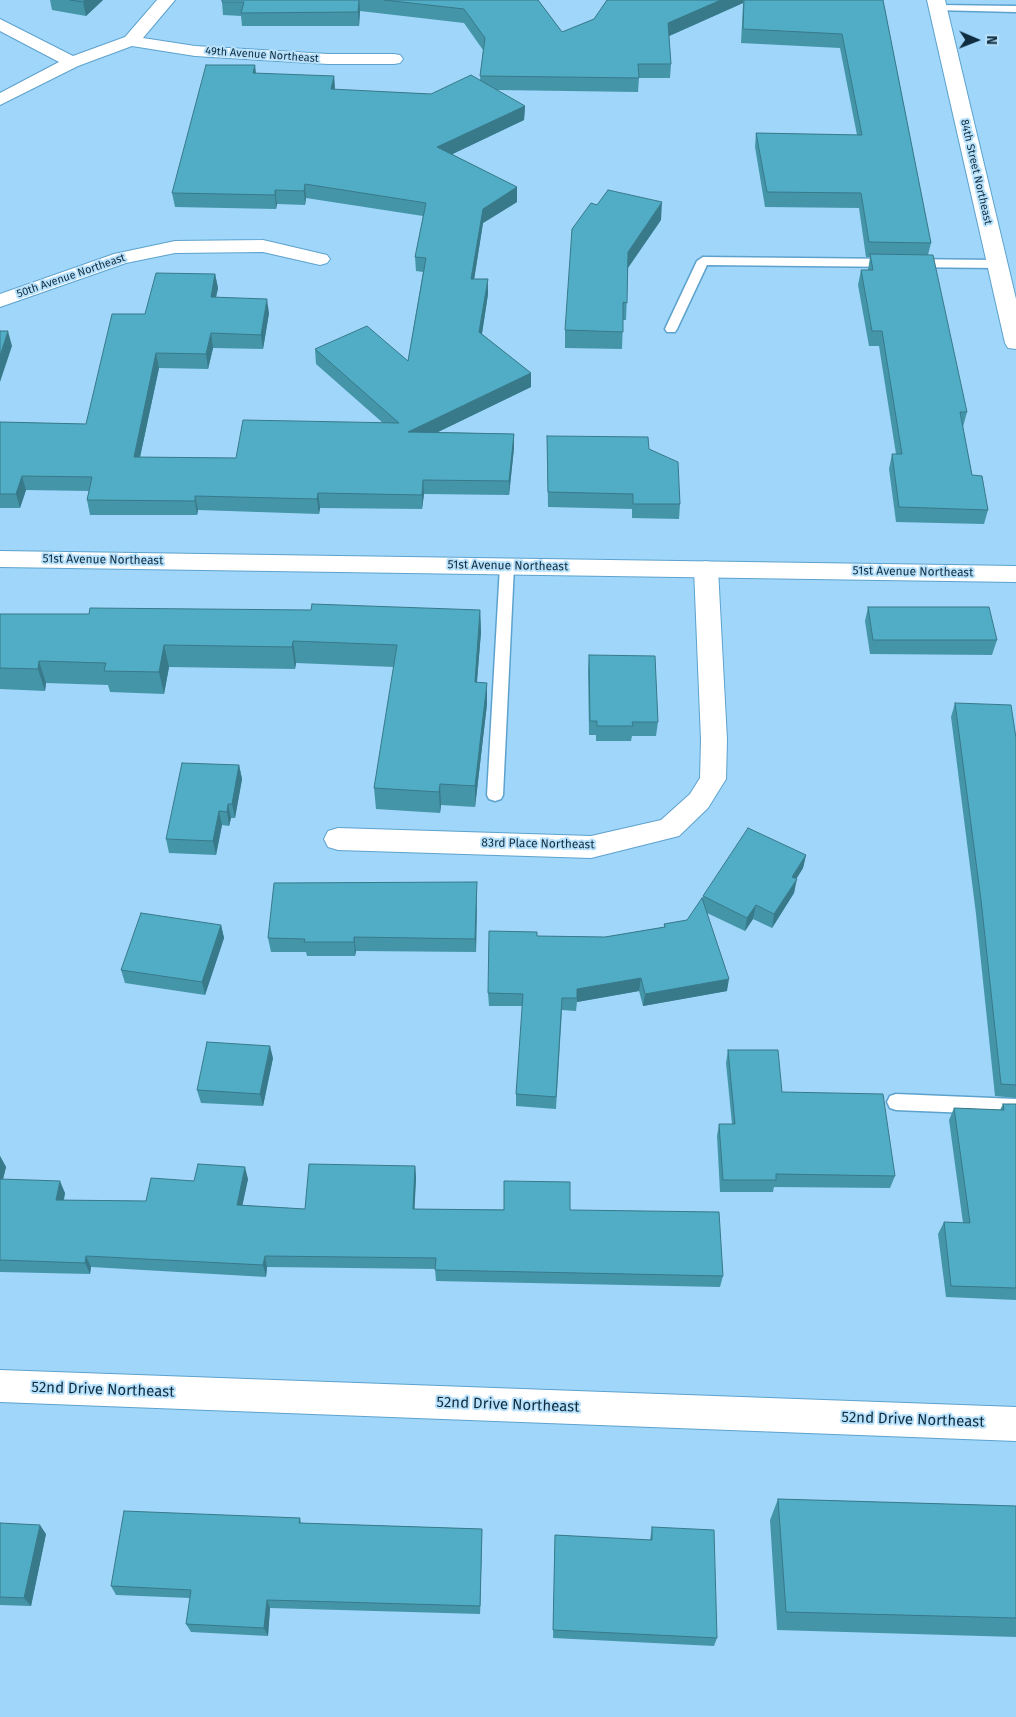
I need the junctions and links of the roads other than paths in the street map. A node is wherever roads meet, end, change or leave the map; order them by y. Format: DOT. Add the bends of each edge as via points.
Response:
graph roads {
  1 [pos="166,0"];
  2 [pos="937,4"];
  3 [pos="1016,9"];
  4 [pos="0,24"];
  5 [pos="131,41"];
  6 [pos="394,59"];
  7 [pos="72,62"];
  8 [pos="0,100"];
  9 [pos="320,259"];
  10 [pos="997,264"];
  11 [pos="0,301"];
  12 [pos="671,329"];
  13 [pos="1016,343"];
  14 [pos="0,559"];
  15 [pos="507,566"];
  16 [pos="706,569"];
  17 [pos="1016,574"];
  18 [pos="495,795"];
  19 [pos="338,839"];
  20 [pos="896,1102"];
  21 [pos="1016,1107"];
  22 [pos="0,1386"];
  23 [pos="1016,1424"];
  1 -- 5 [label="street"];
  2 -- 3 [label="lane"];
  2 -- 10 [label="street, 84th Street Northeast"];
  4 -- 7 [label="street"];
  5 -- 6 [label="street, 49th Avenue Northeast" via="195,51 328,60"];
  5 -- 7 [label="street"];
  7 -- 8 [label="street"];
  9 -- 11 [label="street, 50th Avenue Northeast" via="263,246 175,247 120,258"];
  10 -- 12 [label="lane" via="704,261"];
  10 -- 13 [label="street, 84th Street Northeast"];
  14 -- 15 [label="street, 51st Avenue Northeast"];
  15 -- 16 [label="street, 51st Avenue Northeast"];
  15 -- 18 [label="lane"];
  16 -- 17 [label="street, 51st Avenue Northeast"];
  16 -- 19 [label="street, 83rd Place Northeast" via="713,779 699,801 669,829 591,847"];
  20 -- 21 [label="lane"];
  22 -- 23 [label="street, 52nd Drive Northeast"];
}
